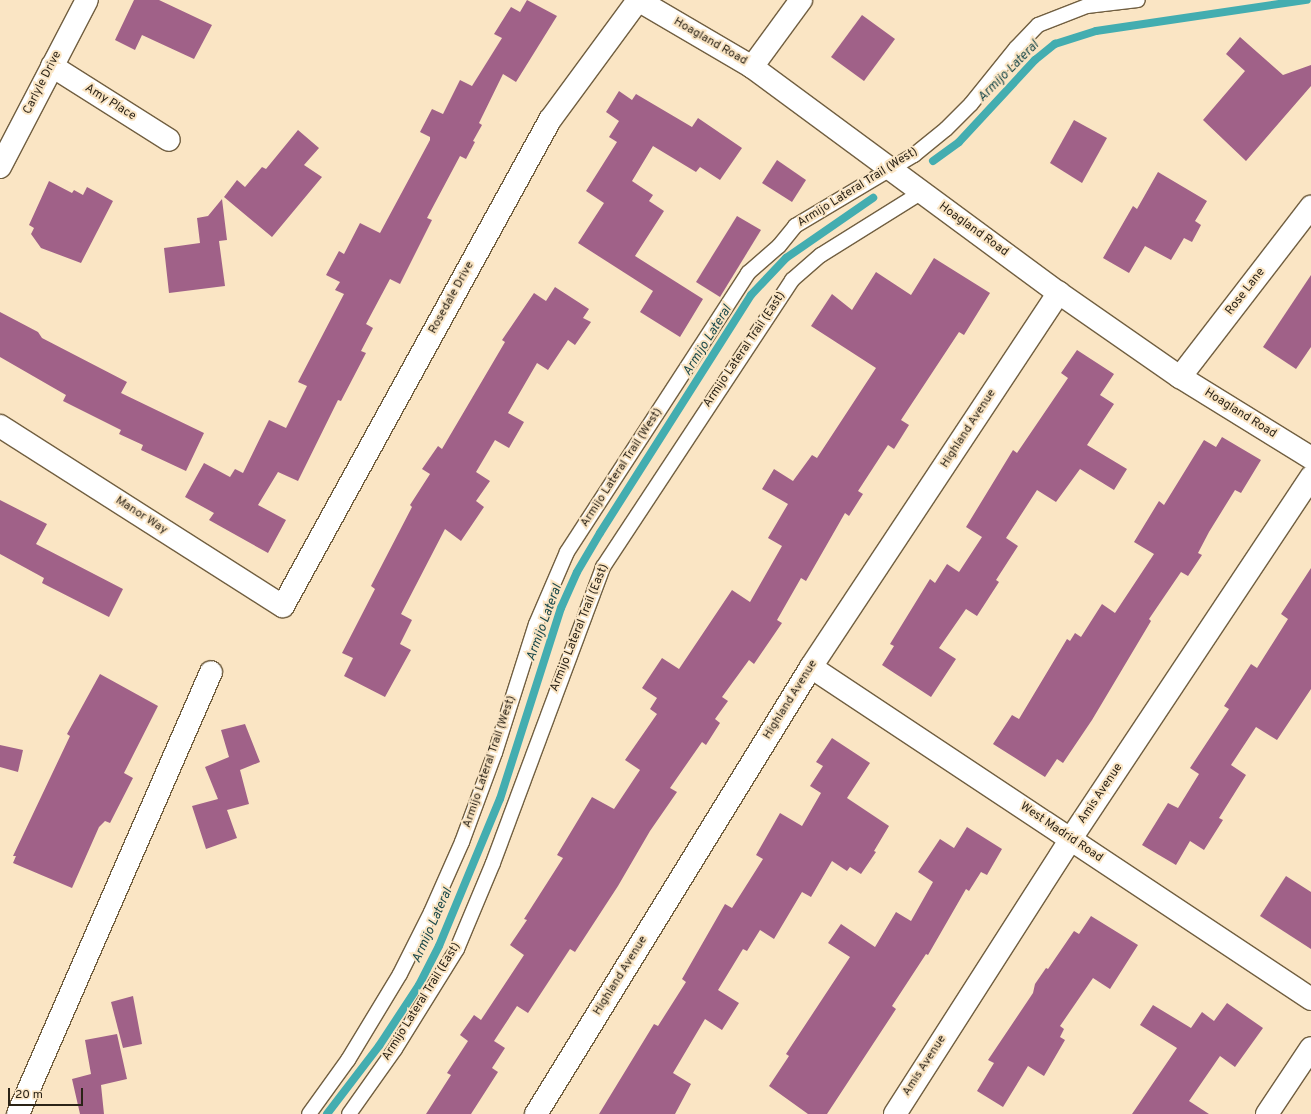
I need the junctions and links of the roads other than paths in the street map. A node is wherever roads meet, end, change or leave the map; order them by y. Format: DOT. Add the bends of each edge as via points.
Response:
graph roads {
  1 [pos="87,0"];
  2 [pos="638,0"];
  3 [pos="800,0"];
  4 [pos="1138,0"];
  5 [pos="52,66"];
  6 [pos="752,67"];
  7 [pos="169,140"];
  8 [pos="0,167"];
  9 [pos="890,169"];
  10 [pos="922,192"];
  11 [pos="1311,207"];
  12 [pos="1058,293"];
  13 [pos="1180,377"];
  14 [pos="0,426"];
  15 [pos="1311,458"];
  16 [pos="1311,477"];
  17 [pos="283,606"];
  18 [pos="811,667"];
  19 [pos="211,672"];
  20 [pos="1070,840"];
  21 [pos="1311,999"];
  22 [pos="1311,1048"];
  23 [pos="18,1114"];
  24 [pos="309,1114"];
  25 [pos="349,1114"];
  26 [pos="536,1114"];
  27 [pos="895,1114"];
  28 [pos="1267,1114"];
  1 -- 5 [label="street, Carlyle Drive"];
  2 -- 6 [label="street, Hoagland Road"];
  2 -- 17 [label="street, Rosedale Drive" via="550,120"];
  3 -- 6 [label="street"];
  4 -- 9 [label="lane, Armijo Lateral Trail (West)" via="1087,6 1038,25 971,104 946,129 914,155"];
  5 -- 7 [label="street, Amy Place"];
  5 -- 8 [label="street, Carlyle Drive"];
  6 -- 9 [label="street, Hoagland Road"];
  9 -- 10 [label="street, Hoagland Road"];
  9 -- 24 [label="lane, Armijo Lateral Trail (West)" via="795,226 778,246 748,273 567,552 536,624 495,753 462,842 431,912 400,974 348,1060"];
  10 -- 12 [label="street, Hoagland Road"];
  10 -- 25 [label="lane, Armijo Lateral Trail (East)" via="821,255 792,280 602,567 493,863 457,949 395,1049"];
  11 -- 13 [label="street, Rose Lane"];
  12 -- 13 [label="street, Hoagland Road"];
  12 -- 18 [label="street, Highland Avenue"];
  13 -- 15 [label="street, Hoagland Road"];
  14 -- 17 [label="street, Manor Way"];
  16 -- 20 [label="street, Amis Avenue"];
  18 -- 20 [label="street, West Madrid Road"];
  18 -- 26 [label="street, Highland Avenue"];
  19 -- 23 [label="street"];
  20 -- 21 [label="street, West Madrid Road"];
  20 -- 27 [label="street, Amis Avenue"];
  22 -- 28 [label="street"];
}
